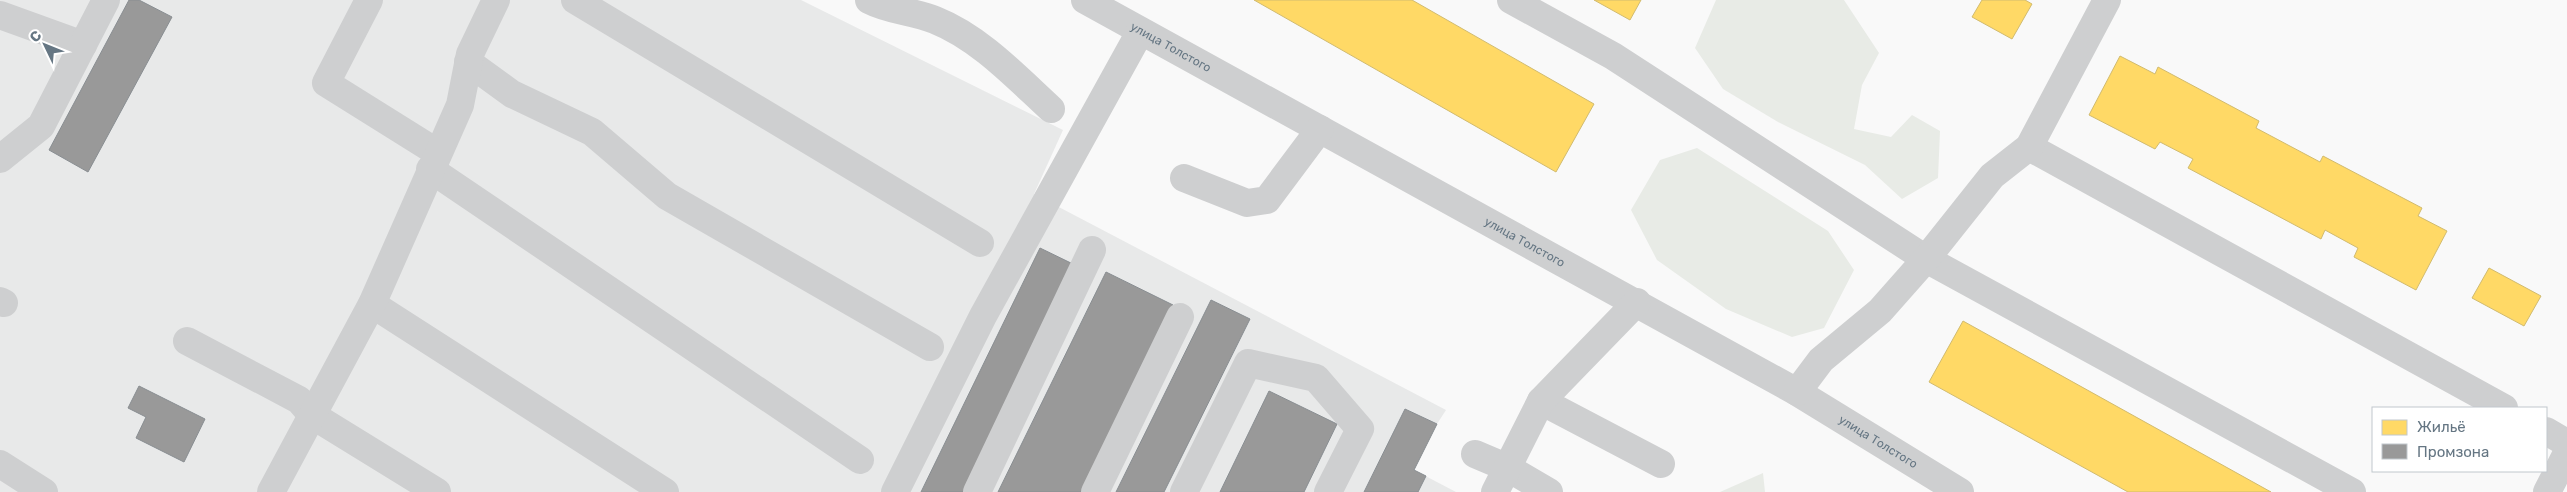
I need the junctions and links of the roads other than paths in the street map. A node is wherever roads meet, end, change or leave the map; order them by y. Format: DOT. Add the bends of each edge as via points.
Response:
graph roads {
  1 [pos="106,0"];
  2 [pos="368,0"];
  3 [pos="496,0"];
  4 [pos="576,0"];
  5 [pos="868,0"];
  6 [pos="1085,0"];
  7 [pos="2107,0"];
  8 [pos="1521,2"];
  9 [pos="0,15"];
  10 [pos="1140,32"];
  11 [pos="83,45"];
  12 [pos="468,62"];
  13 [pos="1051,109"];
  14 [pos="1320,129"];
  15 [pos="2029,147"];
  16 [pos="0,159"];
  17 [pos="434,161"];
  18 [pos="1184,178"];
  19 [pos="980,243"];
  20 [pos="1092,250"];
  21 [pos="1926,259"];
  22 [pos="1637,302"];
  23 [pos="372,304"];
  24 [pos="1180,317"];
  25 [pos="188,341"];
  26 [pos="930,347"];
  27 [pos="1797,392"];
  28 [pos="1541,401"];
  29 [pos="2502,407"];
  30 [pos="312,415"];
  31 [pos="2547,432"];
  32 [pos="2567,443"];
  33 [pos="2567,453"];
  34 [pos="1475,454"];
  35 [pos="860,460"];
  36 [pos="0,464"];
  37 [pos="1661,464"];
  38 [pos="1508,468"];
  39 [pos="44,492"];
  40 [pos="271,492"];
  41 [pos="437,492"];
  42 [pos="666,492"];
  43 [pos="895,492"];
  44 [pos="977,492"];
  45 [pos="1095,492"];
  46 [pos="1184,492"];
  47 [pos="1328,492"];
  48 [pos="1495,492"];
  49 [pos="1549,492"];
  50 [pos="1960,492"];
  51 [pos="2352,492"];
  52 [pos="2547,492"];
  1 -- 11 [label="street"];
  2 -- 17 [label="street" via="326,83"];
  3 -- 12 [label="street"];
  4 -- 19 [label="street"];
  5 -- 13 [label="street" via="884,8 935,20 982,48"];
  6 -- 10 [label="street, улица Толстого"];
  7 -- 15 [label="street"];
  8 -- 21 [label="street" via="1613,56"];
  9 -- 11 [label="street"];
  10 -- 14 [label="street, улица Толстого"];
  10 -- 43 [label="street" via="983,316"];
  11 -- 16 [label="street" via="40,126"];
  12 -- 17 [label="street" via="460,105"];
  12 -- 26 [label="street" via="512,94 592,132 667,196"];
  14 -- 18 [label="street" via="1267,200 1246,203"];
  14 -- 22 [label="street, улица Толстого"];
  15 -- 21 [label="street" via="1992,176"];
  15 -- 29 [label="street"];
  17 -- 23 [label="street"];
  17 -- 35 [label="street"];
  20 -- 44 [label="street"];
  21 -- 27 [label="street" via="1880,311 1821,360"];
  21 -- 51 [label="street"];
  22 -- 27 [label="street, улица Толстого"];
  22 -- 28 [label="street"];
  23 -- 30 [label="street"];
  23 -- 42 [label="street"];
  24 -- 45 [label="street"];
  25 -- 30 [label="street" via="299,400"];
  27 -- 50 [label="street, улица Толстого"];
  28 -- 37 [label="street"];
  28 -- 38 [label="street"];
  30 -- 40 [label="street"];
  30 -- 41 [label="street"];
  31 -- 32 [label="street"];
  33 -- 52 [label="street"];
  34 -- 38 [label="street"];
  36 -- 39 [label="street"];
  38 -- 48 [label="street"];
  38 -- 49 [label="street"];
  46 -- 47 [label="street" via="1248,363 1316,378 1360,429"];
}
